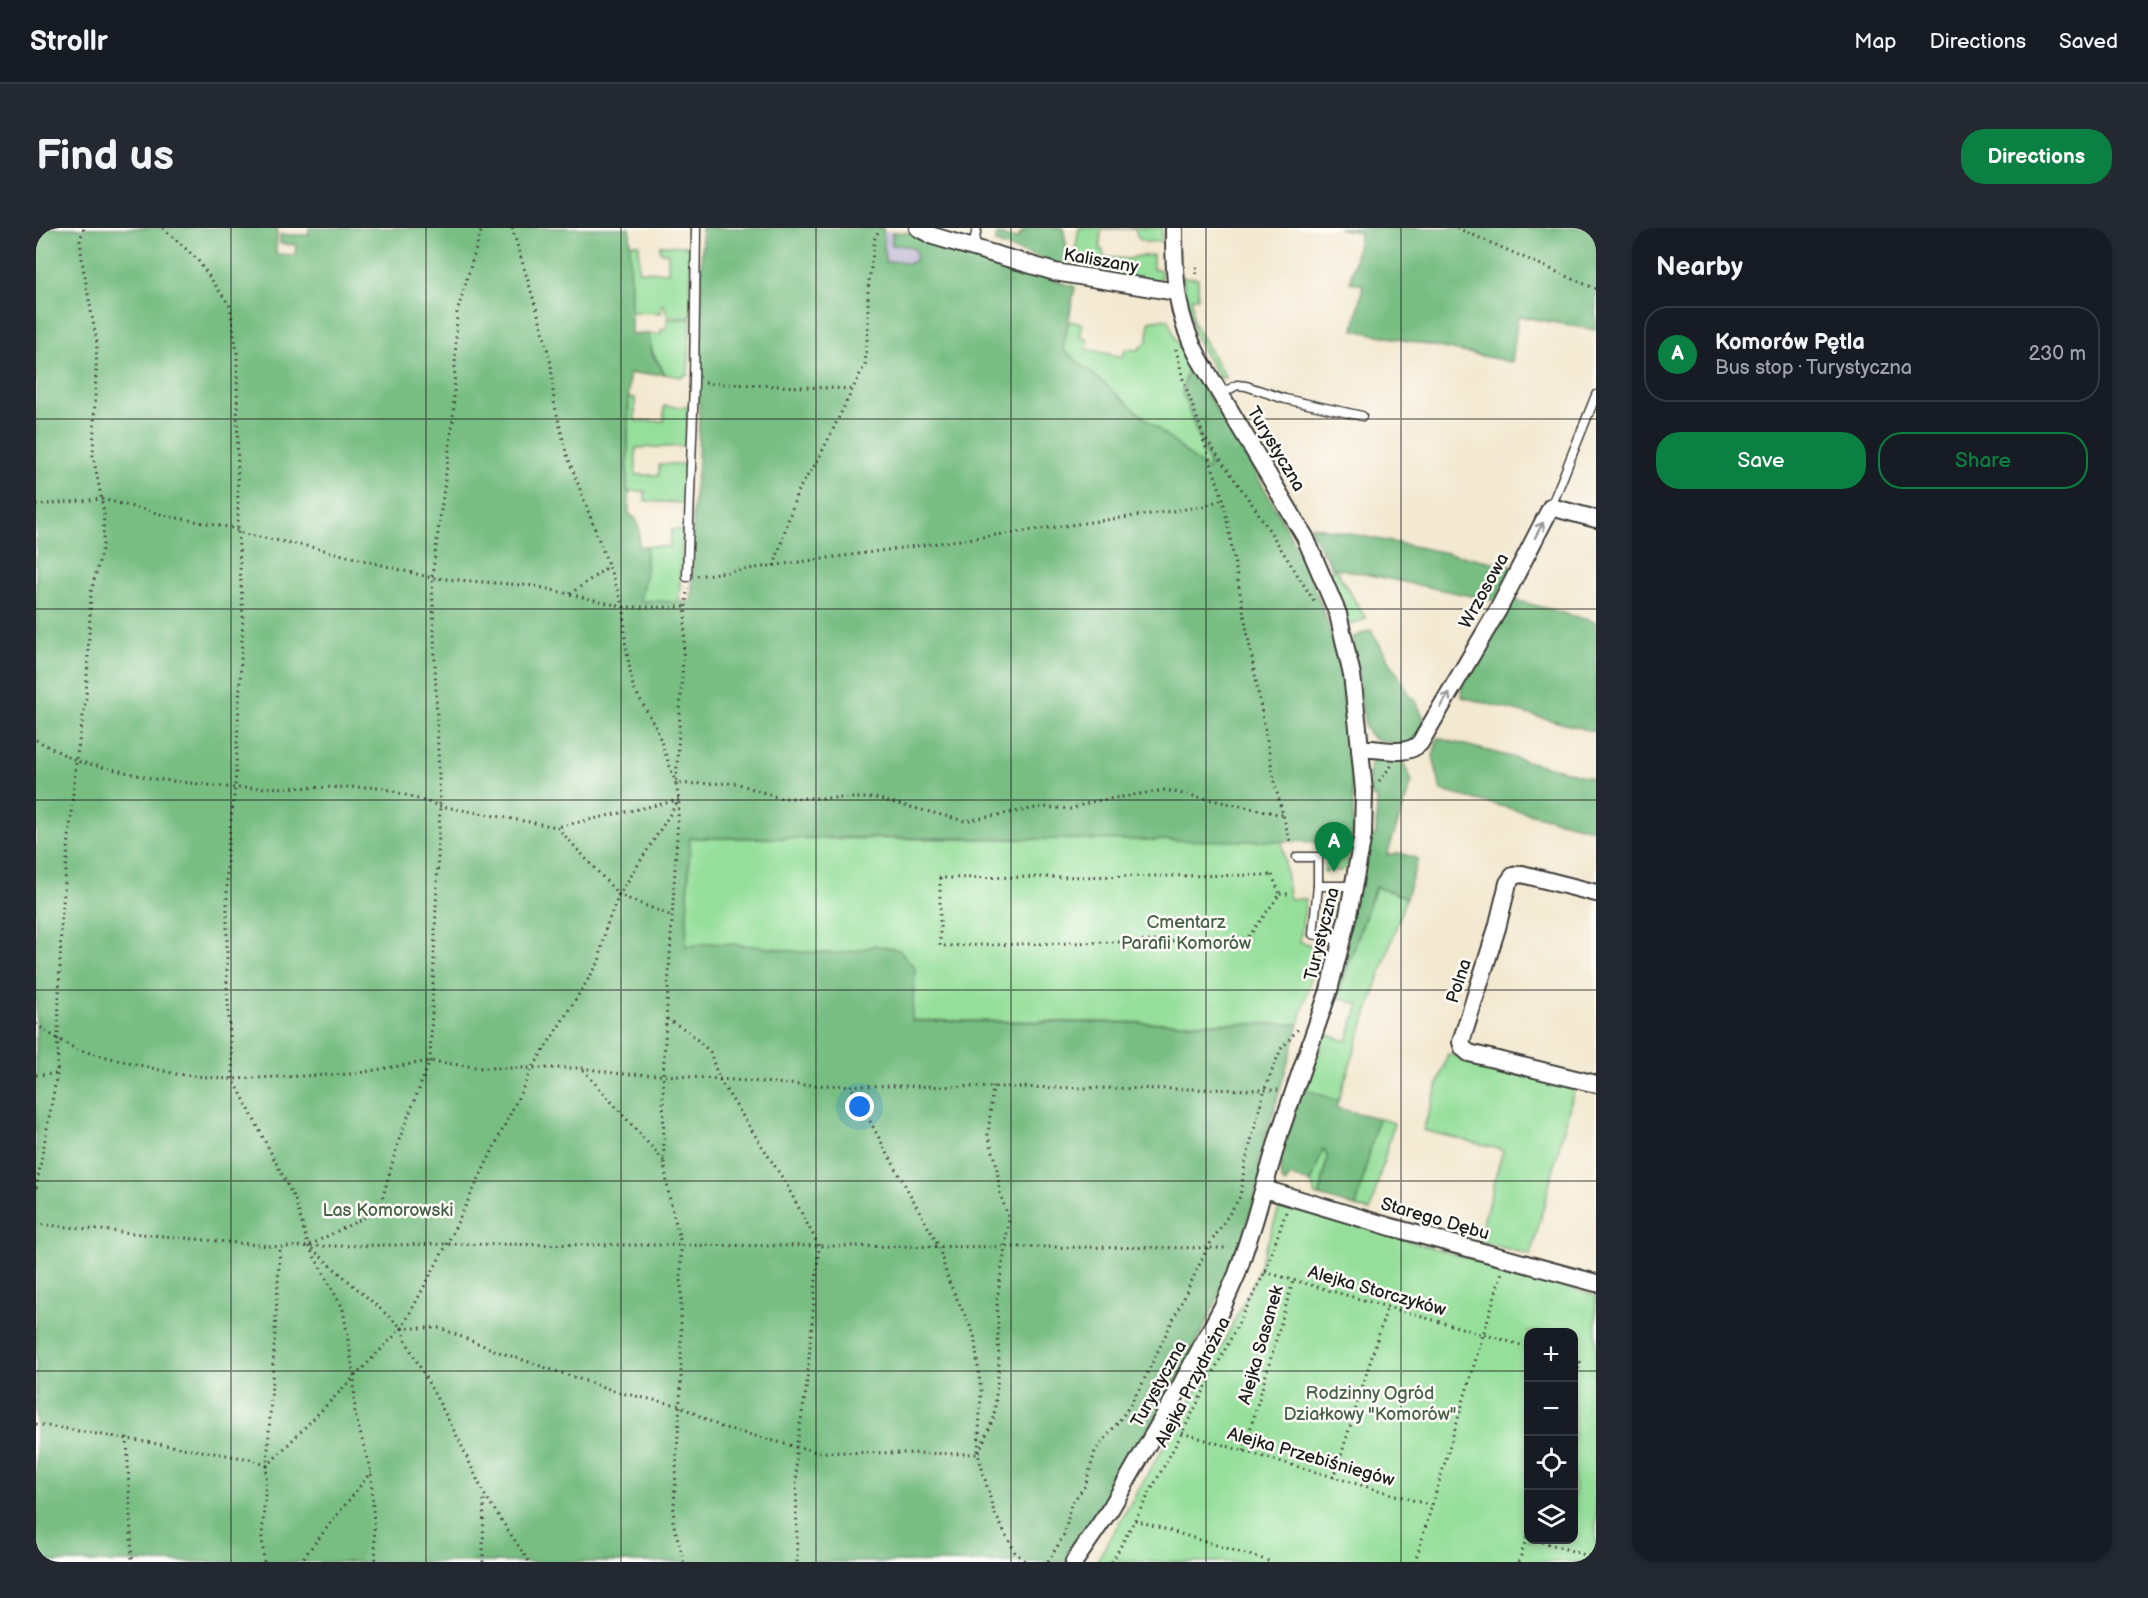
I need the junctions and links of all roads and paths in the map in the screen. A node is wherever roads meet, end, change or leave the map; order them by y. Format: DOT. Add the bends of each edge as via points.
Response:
graph roads {
  1 [pos="84,228"];
  2 [pos="163,228"];
  3 [pos="482,228"];
  4 [pos="512,228"];
  5 [pos="696,228"];
  6 [pos="880,228"];
  7 [pos="918,228"];
  8 [pos="977,228"];
  9 [pos="1174,228"];
  10 [pos="1457,228"];
  11 [pos="973,248"];
  12 [pos="1198,268"];
  13 [pos="1196,274"];
  14 [pos="1596,288"];
  15 [pos="1176,292"];
  16 [pos="1176,343"];
  17 [pos="694,382"];
  18 [pos="853,389"];
  19 [pos="1221,394"];
  20 [pos="1596,395"];
  21 [pos="1362,416"];
  22 [pos="1203,435"];
  23 [pos="102,499"];
  24 [pos="1223,499"];
  25 [pos="36,505"];
  26 [pos="1551,507"];
  27 [pos="1596,519"];
  28 [pos="238,531"];
  29 [pos="609,566"];
  30 [pos="774,566"];
  31 [pos="687,577"];
  32 [pos="432,578"];
  33 [pos="570,594"];
  34 [pos="1318,606"];
  35 [pos="624,607"];
  36 [pos="687,608"];
  37 [pos="36,740"];
  38 [pos="1360,749"];
  39 [pos="1407,750"];
  40 [pos="76,761"];
  41 [pos="676,784"];
  42 [pos="235,788"];
  43 [pos="1375,789"];
  44 [pos="679,800"];
  45 [pos="440,806"];
  46 [pos="1283,815"];
  47 [pos="557,827"];
  48 [pos="1290,841"];
  49 [pos="1297,857"];
  50 [pos="1318,886"];
  51 [pos="1354,886"];
  52 [pos="1596,892"];
  53 [pos="1280,894"];
  54 [pos="1289,894"];
  55 [pos="619,895"];
  56 [pos="672,916"];
  57 [pos="1342,941"];
  58 [pos="666,1019"];
  59 [pos="36,1024"];
  60 [pos="1300,1029"];
  61 [pos="56,1038"];
  62 [pos="430,1060"];
  63 [pos="582,1068"];
  64 [pos="532,1069"];
  65 [pos="57,1074"];
  66 [pos="36,1075"];
  67 [pos="663,1075"];
  68 [pos="233,1078"];
  69 [pos="719,1079"];
  70 [pos="1596,1084"];
  71 [pos="850,1085"];
  72 [pos="993,1086"];
  73 [pos="1265,1088"];
  74 [pos="1280,1090"];
  75 [pos="664,1162"];
  76 [pos="36,1188"];
  77 [pos="1264,1190"];
  78 [pos="1286,1210"];
  79 [pos="36,1224"];
  80 [pos="447,1244"];
  81 [pos="681,1244"];
  82 [pos="308,1245"];
  83 [pos="819,1246"];
  84 [pos="280,1247"];
  85 [pos="939,1247"];
  86 [pos="1004,1247"];
  87 [pos="1208,1247"];
  88 [pos="1246,1248"];
  89 [pos="1265,1272"];
  90 [pos="1502,1272"];
  91 [pos="1293,1281"];
  92 [pos="1596,1284"];
  93 [pos="1387,1308"];
  94 [pos="402,1328"];
  95 [pos="1482,1334"];
  96 [pos="1524,1346"];
  97 [pos="354,1376"];
  98 [pos="678,1405"];
  99 [pos="36,1424"];
  100 [pos="1182,1433"];
  101 [pos="127,1437"];
  102 [pos="796,1448"];
  103 [pos="1244,1451"];
  104 [pos="978,1454"];
  105 [pos="267,1466"];
  106 [pos="371,1472"];
  107 [pos="1334,1478"];
  108 [pos="484,1494"];
  109 [pos="1433,1506"];
  110 [pos="1135,1520"];
  111 [pos="1525,1544"];
  112 [pos="1552,1544"];
  113 [pos="1592,1557"];
  114 [pos="132,1562"];
  115 [pos="264,1562"];
  116 [pos="300,1562"];
  117 [pos="376,1562"];
  118 [pos="483,1562"];
  119 [pos="529,1562"];
  120 [pos="684,1562"];
  121 [pos="797,1562"];
  122 [pos="1026,1562"];
  123 [pos="1048,1562"];
  124 [pos="1074,1562"];
  125 [pos="1112,1562"];
  126 [pos="1272,1562"];
  127 [pos="1415,1562"];
  128 [pos="1519,1562"];
  1 -- 23 [label="path" via="80,240 83,267 97,343 93,455"];
  2 -- 28 [label="path" via="197,260 230,306 237,354"];
  3 -- 32 [label="path" via="457,312 453,420"];
  4 -- 29 [label="path" via="551,364 554,402 566,452"];
  5 -- 17 [label="lane"];
  6 -- 18 [label="path" via="868,289 865,364"];
  7 -- 11 [label="street, Kaliszany"];
  8 -- 11 [label="lane"];
  9 -- 15 [label="street, Turystyczna"];
  10 -- 14 [label="path"];
  11 -- 15 [label="street, Kaliszany" via="1074,277"];
  12 -- 13 [label="path"];
  15 -- 19 [label="street, Turystyczna" via="1190,341"];
  16 -- 22 [label="path" via="1183,379"];
  17 -- 18 [label="path"];
  17 -- 31 [label="lane"];
  18 -- 30 [label="path" via="818,460 797,492"];
  19 -- 21 [label="lane" via="1237,385 1246,386"];
  19 -- 38 [label="street, Turystyczna" via="1305,537 1331,595 1350,662"];
  20 -- 26 [label="lane, Wrzosowa"];
  22 -- 24 [label="path"];
  22 -- 34 [label="path"];
  23 -- 25 [label="path"];
  23 -- 28 [label="path"];
  23 -- 40 [label="path" via="103,546 91,592 86,698"];
  24 -- 30 [label="path" via="1201,507"];
  24 -- 46 [label="path"];
  26 -- 27 [label="street"];
  39 -- 26 [label="street, Wrzosowa, one-way" via="1424,737"];
  28 -- 32 [label="path"];
  28 -- 42 [label="path" via="243,618"];
  29 -- 33 [label="path"];
  29 -- 35 [label="path"];
  30 -- 31 [label="path"];
  31 -- 36 [label="path"];
  32 -- 33 [label="path" via="535,586"];
  32 -- 45 [label="path"];
  33 -- 35 [label="path"];
  35 -- 36 [label="path"];
  35 -- 41 [label="path" via="633,687 656,727"];
  36 -- 41 [label="path"];
  37 -- 40 [label="path"];
  38 -- 39 [label="street"];
  38 -- 51 [label="street, Turystyczna" via="1364,815"];
  39 -- 43 [label="path"];
  40 -- 42 [label="path" via="155,779"];
  40 -- 61 [label="path" via="61,925"];
  41 -- 44 [label="path"];
  41 -- 46 [label="path" via="736,783 779,798 875,798 965,821 1042,807 1071,809 1090,802 1165,790"];
  42 -- 45 [label="path" via="380,787"];
  42 -- 68 [label="path" via="227,854 227,987"];
  44 -- 47 [label="path"];
  44 -- 55 [label="path"];
  44 -- 56 [label="path"];
  45 -- 47 [label="path"];
  45 -- 62 [label="path"];
  46 -- 48 [label="path"];
  47 -- 55 [label="path"];
  49 -- 50 [label="lane" via="1318,857"];
  50 -- 51 [label="lane"];
  50 -- 57 [label="lane" via="1313,934"];
  51 -- 57 [label="street, Turystyczna"];
  52 -- 70 [label="street, Polna" via="1522,874 1512,878 1461,1042 1469,1053"];
  53 -- 53 [label="path" via="1272,875 940,878 940,946 1247,939"];
  53 -- 54 [label="path"];
  55 -- 56 [label="path"];
  55 -- 64 [label="path" via="606,927 599,962"];
  56 -- 58 [label="path"];
  57 -- 77 [label="street, Turystyczna" via="1317,1029 1282,1122"];
  58 -- 67 [label="path"];
  58 -- 69 [label="path" via="688,1031 710,1052"];
  59 -- 61 [label="path"];
  60 -- 73 [label="path" via="1281,1049"];
  61 -- 65 [label="path"];
  61 -- 68 [label="path" via="78,1050 176,1074"];
  62 -- 64 [label="path" via="482,1068"];
  62 -- 68 [label="path" via="352,1074"];
  62 -- 82 [label="path" via="399,1140 379,1210"];
  63 -- 64 [label="path"];
  63 -- 67 [label="path"];
  63 -- 75 [label="path"];
  64 -- 80 [label="path"];
  65 -- 66 [label="path"];
  65 -- 76 [label="path"];
  67 -- 69 [label="path"];
  67 -- 75 [label="path"];
  68 -- 82 [label="path" via="296,1202"];
  69 -- 71 [label="path"];
  69 -- 83 [label="path" via="785,1182"];
  71 -- 72 [label="path"];
  71 -- 85 [label="path"];
  72 -- 73 [label="path"];
  72 -- 86 [label="path" via="988,1135 1009,1220"];
  73 -- 74 [label="path"];
  73 -- 87 [label="path" via="1240,1197"];
  75 -- 81 [label="path"];
  77 -- 88 [label="street, Turystyczna"];
  77 -- 92 [label="street, Starego Dębu"];
  78 -- 89 [label="path, Alejka Przydrożna"];
  79 -- 84 [label="path"];
  80 -- 81 [label="path"];
  80 -- 82 [label="path"];
  80 -- 94 [label="path"];
  81 -- 83 [label="path"];
  81 -- 98 [label="path"];
  82 -- 84 [label="path"];
  82 -- 94 [label="path"];
  82 -- 97 [label="path" via="343,1309"];
  83 -- 85 [label="path"];
  83 -- 102 [label="path" via="806,1391"];
  84 -- 105 [label="path"];
  85 -- 86 [label="path"];
  85 -- 104 [label="path" via="948,1280 974,1334 981,1391"];
  86 -- 87 [label="path"];
  86 -- 104 [label="path" via="997,1300 999,1364 994,1417"];
  87 -- 88 [label="path"];
  87 -- 123 [label="path" via="1141,1386 1095,1452 1085,1486 1071,1504 1065,1533"];
  88 -- 124 [label="street, Turystyczna" via="1222,1308 1172,1402 1111,1508"];
  89 -- 91 [label="path, Alejka Storczyków"];
  89 -- 100 [label="path, Alejka Przydrożna"];
  90 -- 95 [label="path"];
  91 -- 93 [label="path, Alejka Storczyków"];
  91 -- 103 [label="path, Alejka Sasanek"];
  93 -- 95 [label="path, Alejka Storczyków"];
  93 -- 107 [label="path"];
  94 -- 97 [label="path"];
  94 -- 98 [label="path" via="440,1328 621,1393"];
  94 -- 108 [label="path"];
  95 -- 96 [label="path, Alejka Storczyków"];
  95 -- 109 [label="path"];
  97 -- 105 [label="path"];
  97 -- 106 [label="path" via="355,1414"];
  98 -- 102 [label="path" via="721,1427"];
  98 -- 120 [label="path" via="673,1522"];
  99 -- 101 [label="path"];
  100 -- 103 [label="path, Alejka Przebiśniegów"];
  100 -- 110 [label="path, Alejka Przydrożna"];
  101 -- 105 [label="path"];
  101 -- 114 [label="path"];
  102 -- 104 [label="path" via="816,1452"];
  102 -- 121 [label="path"];
  103 -- 107 [label="path, Alejka Przebiśniegów"];
  104 -- 122 [label="path" via="994,1512 1015,1552"];
  105 -- 115 [label="path"];
  106 -- 116 [label="path"];
  106 -- 117 [label="path"];
  107 -- 109 [label="path, Alejka Przebiśniegów"];
  108 -- 118 [label="path"];
  108 -- 119 [label="path"];
  109 -- 127 [label="path"];
  110 -- 125 [label="path, Alejka Przydrożna"];
  110 -- 126 [label="path"];
  111 -- 128 [label="path"];
  112 -- 113 [label="path"];
}
